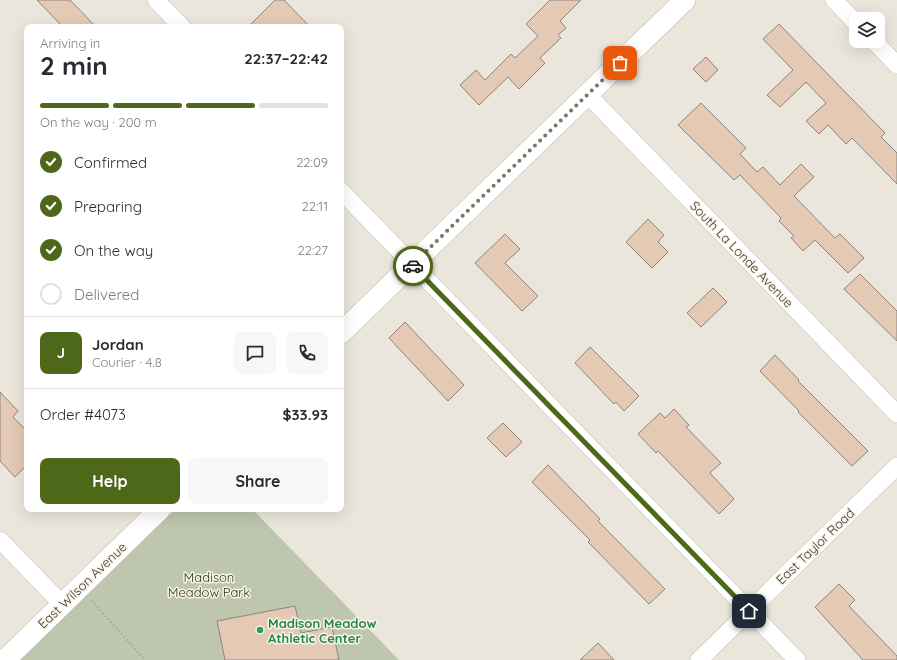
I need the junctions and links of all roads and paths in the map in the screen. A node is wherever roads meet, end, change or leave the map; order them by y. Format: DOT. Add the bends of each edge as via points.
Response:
graph roads {
  1 [pos="156,0"];
  2 [pos="685,0"];
  3 [pos="834,0"];
  4 [pos="849,16"];
  5 [pos="179,24"];
  6 [pos="881,48"];
  7 [pos="897,65"];
  8 [pos="587,94"];
  9 [pos="344,194"];
  10 [pos="412,265"];
  11 [pos="344,330"];
  12 [pos="897,414"];
  13 [pos="897,466"];
  14 [pos="157,512"];
  15 [pos="0,540"];
  16 [pos="79,588"];
  17 [pos="62,604"];
  18 [pos="749,611"];
  19 [pos="5,660"];
  20 [pos="145,660"];
  21 [pos="699,660"];
  22 [pos="797,660"];
  1 -- 5 [label="street"];
  2 -- 8 [label="street"];
  3 -- 4 [label="street"];
  6 -- 7 [label="street"];
  8 -- 10 [label="street"];
  8 -- 12 [label="street, South La Londe Avenue"];
  9 -- 10 [label="street"];
  10 -- 11 [label="street"];
  10 -- 18 [label="street"];
  13 -- 18 [label="street, East Taylor Road"];
  14 -- 16 [label="street, East Wilson Avenue"];
  15 -- 17 [label="street"];
  16 -- 17 [label="street, East Wilson Avenue"];
  16 -- 20 [label="path"];
  17 -- 19 [label="street, East Wilson Avenue"];
  18 -- 21 [label="street, East Taylor Road"];
  18 -- 22 [label="street"];
}
